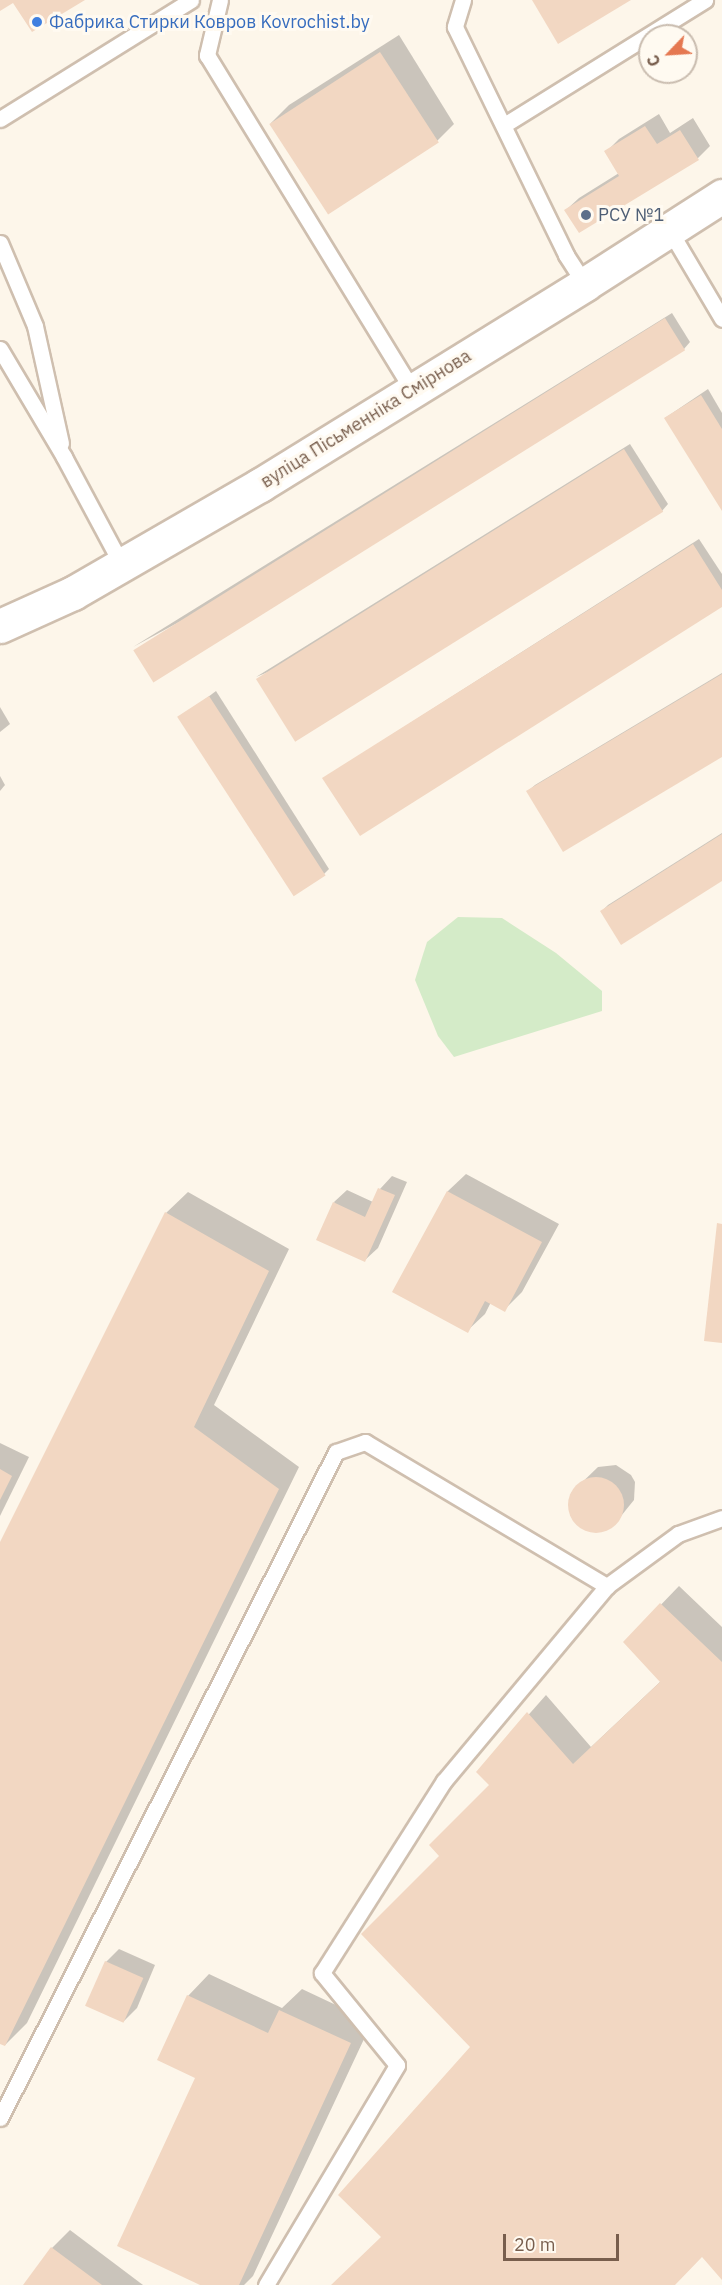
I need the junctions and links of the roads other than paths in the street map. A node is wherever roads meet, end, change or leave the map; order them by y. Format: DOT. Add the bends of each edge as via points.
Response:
graph roads {
  1 [pos="191,0"];
  2 [pos="220,0"];
  3 [pos="463,0"];
  4 [pos="705,0"];
  5 [pos="0,119"];
  6 [pos="504,125"];
  7 [pos="722,196"];
  8 [pos="670,231"];
  9 [pos="0,243"];
  10 [pos="585,285"];
  11 [pos="722,319"];
  12 [pos="0,349"];
  13 [pos="413,391"];
  14 [pos="64,457"];
  15 [pos="122,566"];
  16 [pos="0,626"];
  17 [pos="722,1518"];
  18 [pos="607,1586"];
  19 [pos="0,2118"];
  20 [pos="266,2285"];
  1 -- 5 [label="lane"];
  2 -- 13 [label="lane" via="207,54"];
  3 -- 6 [label="lane" via="455,27"];
  4 -- 6 [label="lane"];
  6 -- 10 [label="lane" via="566,255"];
  7 -- 8 [label="main road, вуліца Пісьменніка Смірнова"];
  8 -- 10 [label="main road, вуліца Пісьменніка Смірнова"];
  8 -- 11 [label="lane"];
  9 -- 14 [label="lane" via="35,326"];
  10 -- 13 [label="main road, вуліца Пісьменніка Смірнова"];
  12 -- 14 [label="lane"];
  13 -- 15 [label="main road, вуліца Пісьменніка Смірнова"];
  14 -- 15 [label="lane"];
  15 -- 16 [label="main road, вуліца Пісьменніка Смірнова"];
  17 -- 18 [label="lane" via="678,1534"];
  18 -- 19 [label="lane" via="365,1443 336,1452"];
  18 -- 20 [label="lane" via="444,1781 322,1972 397,2065"];
}
